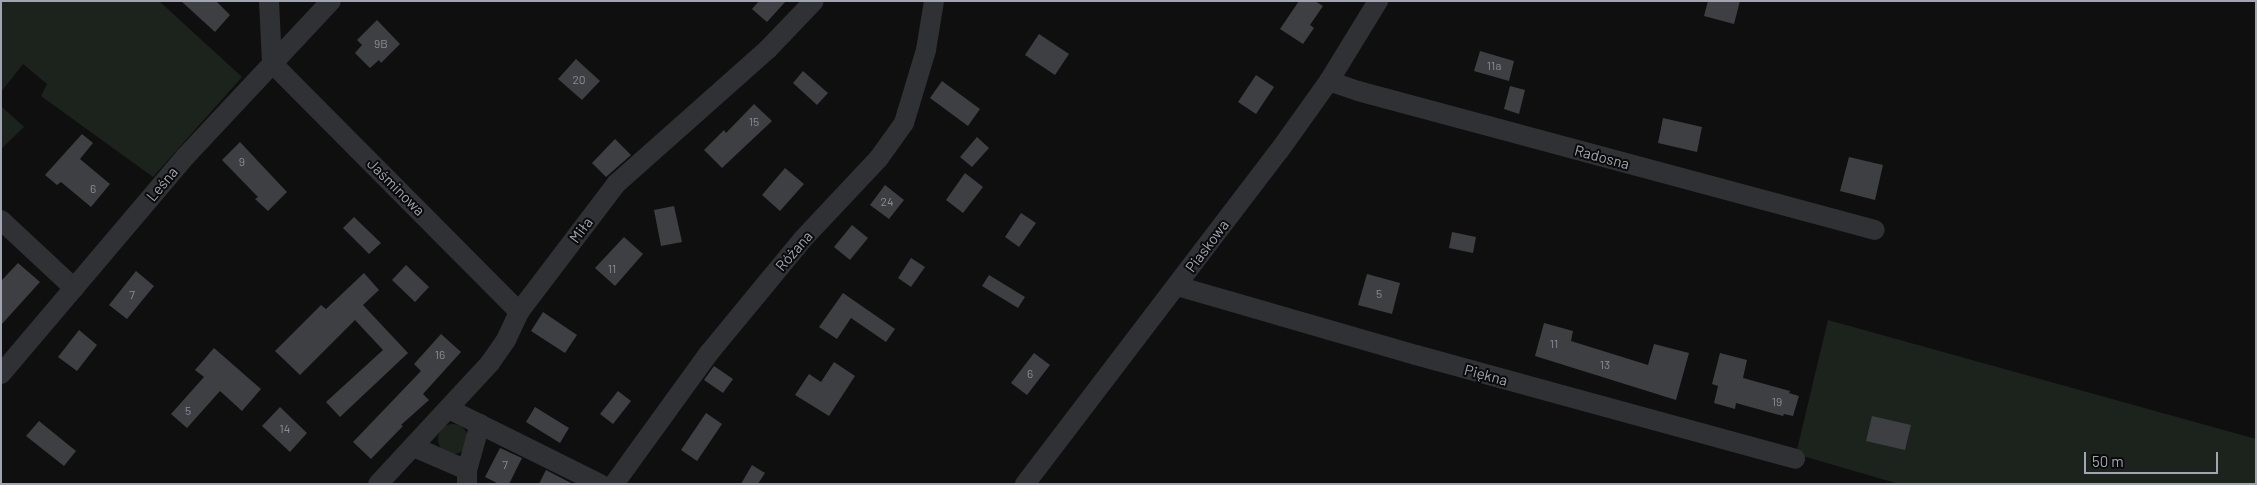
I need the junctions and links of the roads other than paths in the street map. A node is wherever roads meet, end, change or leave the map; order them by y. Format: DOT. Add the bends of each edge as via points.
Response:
graph roads {
  1 [pos="268,1"];
  2 [pos="331,1"];
  3 [pos="814,1"];
  4 [pos="934,1"];
  5 [pos="1378,1"];
  6 [pos="272,63"];
  7 [pos="1329,81"];
  8 [pos="1,220"];
  9 [pos="1875,230"];
  10 [pos="1178,286"];
  11 [pos="74,288"];
  12 [pos="519,312"];
  13 [pos="1,374"];
  14 [pos="449,409"];
  15 [pos="480,424"];
  16 [pos="414,447"];
  17 [pos="1795,459"];
  18 [pos="467,477"];
  19 [pos="378,484"];
  20 [pos="600,484"];
  21 [pos="614,484"];
  22 [pos="1025,484"];
  1 -- 6 [label="street"];
  2 -- 6 [label="street, Leśna"];
  3 -- 12 [label="street, Miła" via="768,49 616,184"];
  4 -- 21 [label="street, Różana" via="926,50 904,123 879,158 802,240 709,353"];
  5 -- 7 [label="street, Piaskowa"];
  6 -- 11 [label="street, Leśna" via="186,156"];
  6 -- 12 [label="street, Jaśminowa"];
  7 -- 9 [label="street, Radosna" via="1367,94"];
  7 -- 10 [label="street, Piaskowa"];
  8 -- 11 [label="street"];
  10 -- 17 [label="street, Piękna" via="1388,348"];
  10 -- 22 [label="street, Piaskowa"];
  11 -- 13 [label="street, Leśna"];
  12 -- 14 [label="street, Miła" via="506,340 490,363"];
  14 -- 15 [label="street"];
  14 -- 16 [label="street, Miła"];
  15 -- 18 [label="street"];
  15 -- 20 [label="street"];
  16 -- 18 [label="street"];
  16 -- 19 [label="street, Miła"];
}
